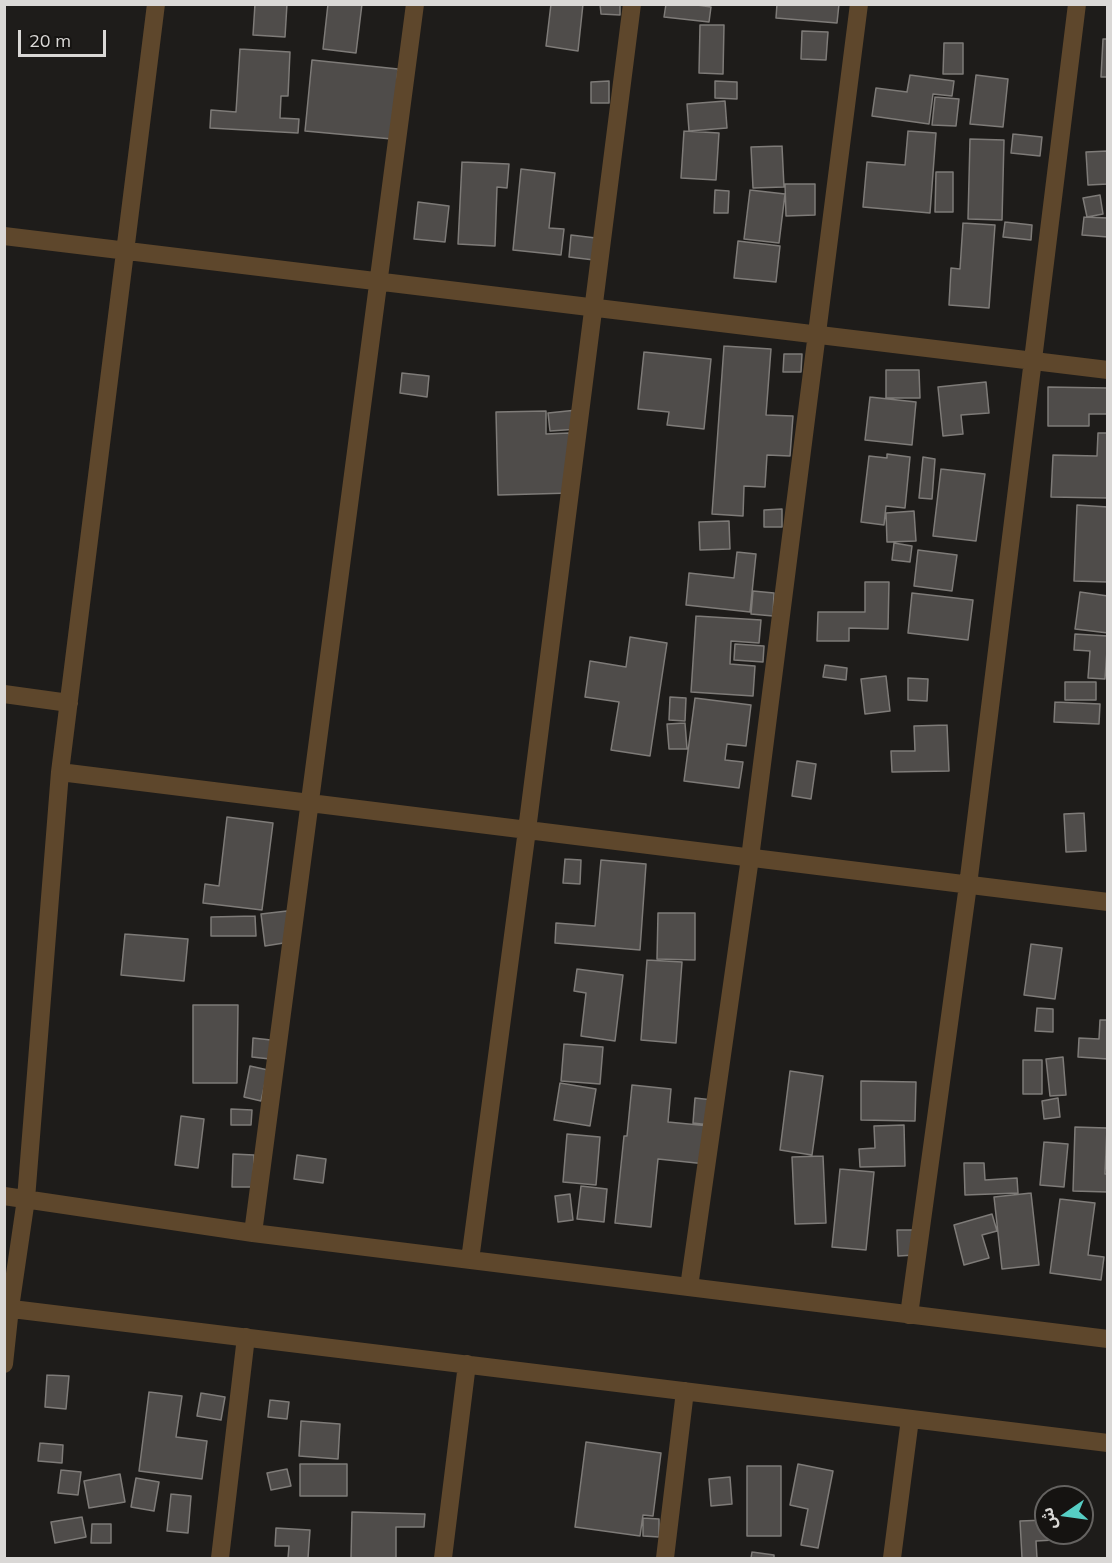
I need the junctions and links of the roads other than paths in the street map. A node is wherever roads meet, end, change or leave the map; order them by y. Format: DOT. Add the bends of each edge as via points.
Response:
graph roads {
  1 [pos="156,4"];
  2 [pos="416,4"];
  3 [pos="632,4"];
  4 [pos="859,4"];
  5 [pos="1077,4"];
  6 [pos="4,236"];
  7 [pos="126,250"];
  8 [pos="379,281"];
  9 [pos="594,308"];
  10 [pos="817,335"];
  11 [pos="1033,361"];
  12 [pos="1107,370"];
  13 [pos="4,694"];
  14 [pos="69,703"];
  15 [pos="60,772"];
  16 [pos="310,803"];
  17 [pos="527,830"];
  18 [pos="750,858"];
  19 [pos="968,885"];
  20 [pos="1107,902"];
  21 [pos="4,1196"];
  22 [pos="26,1199"];
  23 [pos="253,1233"];
  24 [pos="470,1260"];
  25 [pos="689,1287"];
  26 [pos="7,1308"];
  27 [pos="909,1315"];
  28 [pos="246,1337"];
  29 [pos="1107,1339"];
  30 [pos="4,1364"];
  31 [pos="467,1364"];
  32 [pos="685,1391"];
  33 [pos="910,1419"];
  34 [pos="1107,1443"];
  35 [pos="220,1558"];
  36 [pos="443,1558"];
  37 [pos="665,1558"];
  38 [pos="892,1558"];
  1 -- 7 [label="street"];
  2 -- 8 [label="street"];
  3 -- 9 [label="street"];
  4 -- 10 [label="street"];
  5 -- 11 [label="street"];
  6 -- 7 [label="street"];
  7 -- 8 [label="street"];
  7 -- 14 [label="street"];
  8 -- 9 [label="street"];
  8 -- 16 [label="street"];
  9 -- 10 [label="street"];
  9 -- 17 [label="street"];
  10 -- 11 [label="street"];
  10 -- 18 [label="street"];
  11 -- 12 [label="street"];
  11 -- 19 [label="street"];
  13 -- 14 [label="street"];
  14 -- 15 [label="street"];
  15 -- 16 [label="street"];
  15 -- 22 [label="street"];
  16 -- 17 [label="street"];
  16 -- 23 [label="street"];
  17 -- 18 [label="street"];
  17 -- 24 [label="street"];
  18 -- 19 [label="street"];
  18 -- 25 [label="street"];
  19 -- 20 [label="street"];
  19 -- 27 [label="street"];
  21 -- 22 [label="street"];
  22 -- 23 [label="street"];
  22 -- 26 [label="street"];
  23 -- 24 [label="street"];
  24 -- 25 [label="street"];
  25 -- 27 [label="street"];
  26 -- 28 [label="street"];
  26 -- 30 [label="street"];
  27 -- 29 [label="street"];
  28 -- 31 [label="street"];
  28 -- 35 [label="street"];
  31 -- 32 [label="street"];
  31 -- 36 [label="street"];
  32 -- 33 [label="street"];
  32 -- 37 [label="street"];
  33 -- 34 [label="street"];
  33 -- 38 [label="street"];
}
